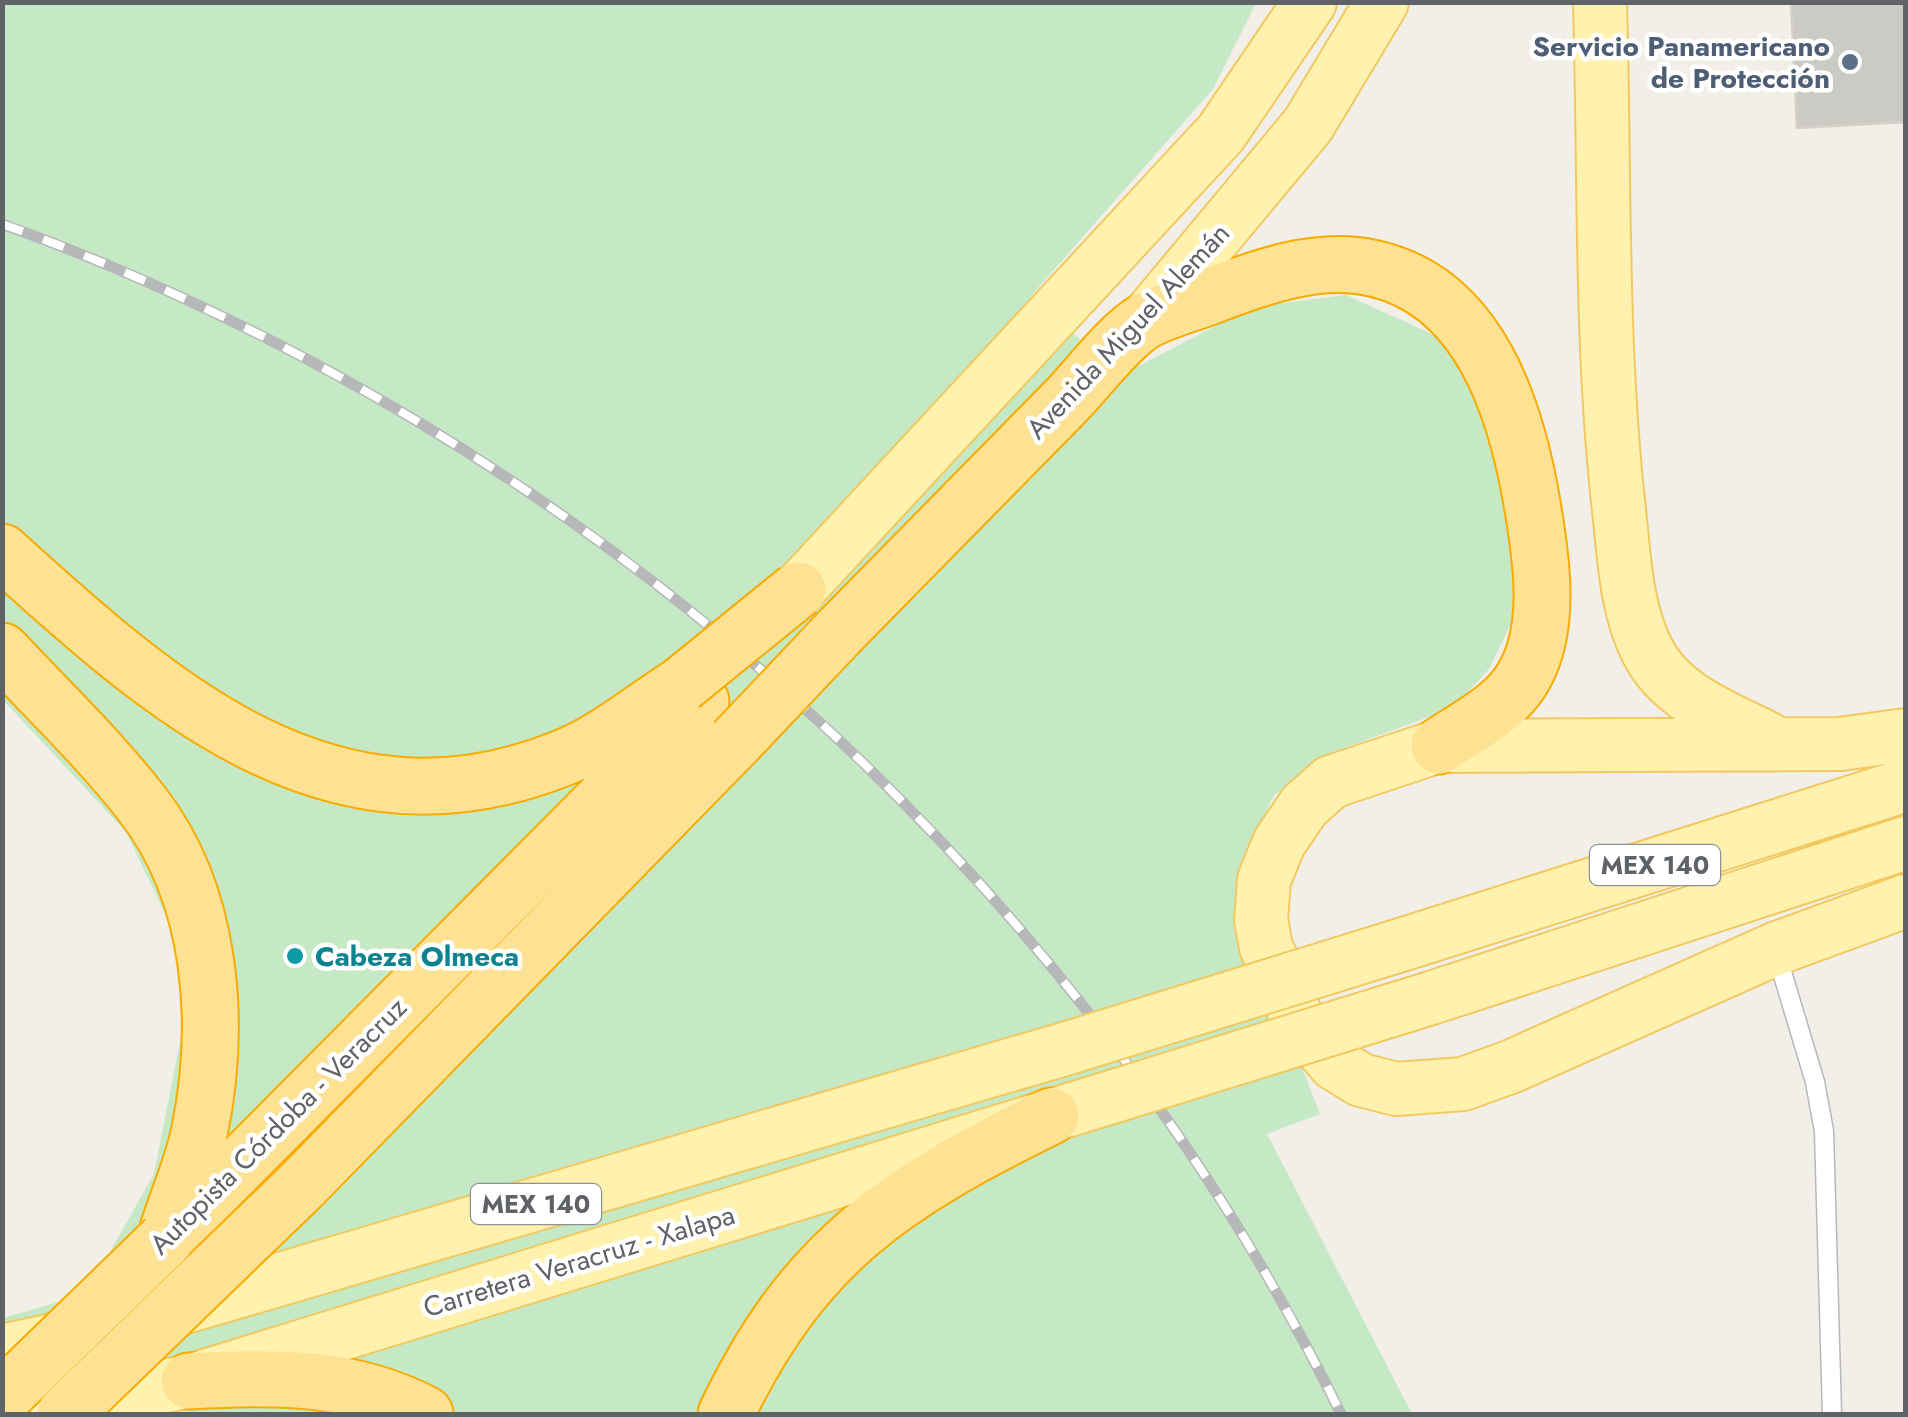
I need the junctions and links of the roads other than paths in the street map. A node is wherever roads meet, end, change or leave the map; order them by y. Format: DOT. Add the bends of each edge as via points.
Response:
graph roads {
  1 [pos="1310,2"];
  2 [pos="1382,2"];
  3 [pos="1600,2"];
  4 [pos="1144,322"];
  5 [pos="2,552"];
  6 [pos="798,590"];
  7 [pos="839,632"];
  8 [pos="2,651"];
  9 [pos="691,693"];
  10 [pos="1906,734"];
  11 [pos="1777,743"];
  12 [pos="1439,746"];
  13 [pos="1906,785"];
  14 [pos="1906,844"];
  15 [pos="1906,901"];
  16 [pos="1775,949"];
  17 [pos="1050,1116"];
  18 [pos="165,1240"];
  19 [pos="2,1351"];
  20 [pos="188,1382"];
  21 [pos="2,1398"];
  22 [pos="37,1414"];
  23 [pos="64,1414"];
  24 [pos="424,1414"];
  25 [pos="726,1414"];
  26 [pos="1832,1414"];
  1 -- 6 [label="main road" via="1221,134"];
  2 -- 4 [label="main road, Avenida Miguel Alemán" via="1308,125"];
  3 -- 11 [label="main road" via="1611,442 1635,617 1666,679"];
  4 -- 7 [label="highway, Avenida Miguel Alemán"];
  4 -- 12 [label="highway" via="1268,274 1336,265 1374,268 1410,283 1473,336 1498,378 1522,445 1537,534 1542,627 1513,692"];
  5 -- 9 [label="highway" via="124,662 202,717 338,775 470,784 566,756"];
  6 -- 9 [label="highway, Autopista Córdoba - Veracruz, bridge"];
  7 -- 23 [label="highway, Autopista Córdoba - Veracruz, bridge" via="302,1185"];
  8 -- 18 [label="highway" via="144,805 200,925 211,1002 208,1055 198,1134"];
  9 -- 18 [label="highway, Autopista Córdoba - Veracruz"];
  10 -- 11 [label="main road" via="1840,744"];
  11 -- 12 [label="main road"];
  12 -- 16 [label="main road" via="1332,782 1304,806 1278,843 1264,880 1261,920 1299,1022 1360,1080 1396,1089 1462,1084"];
  13 -- 19 [label="main road, MEX 140, bridge" via="1068,1048 169,1312"];
  14 -- 17 [label="main road, Carretera Veracruz - Xalapa / MEX 140, bridge"];
  15 -- 16 [label="main road"];
  16 -- 26 [label="lane" via="1824,1131"];
  17 -- 20 [label="main road, Carretera Veracruz - Xalapa / MEX 140"];
  17 -- 25 [label="highway" via="953,1164 845,1244 796,1294"];
  18 -- 21 [label="highway, Autopista Córdoba - Veracruz, bridge"];
  20 -- 22 [label="main road, Carretera Veracruz - Xalapa / MEX 140"];
  20 -- 24 [label="highway" via="285,1376 362,1388"];
}
